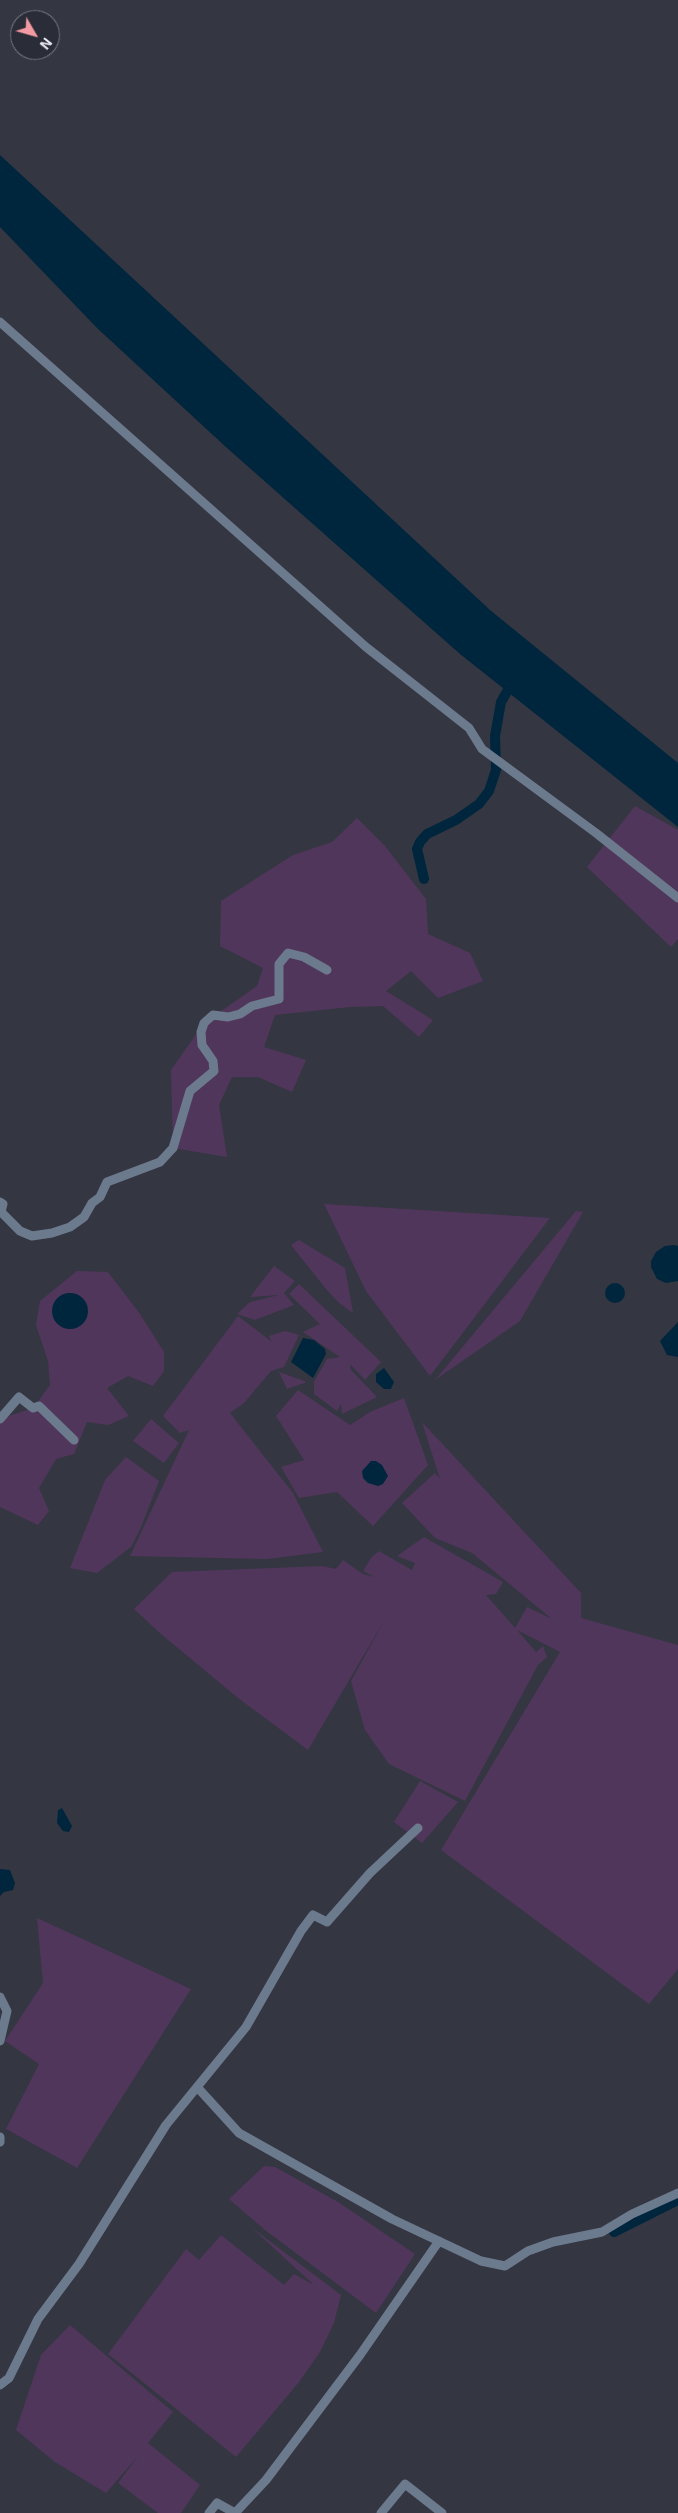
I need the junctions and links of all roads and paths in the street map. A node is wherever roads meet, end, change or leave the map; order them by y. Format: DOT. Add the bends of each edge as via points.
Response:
graph roads {
  1 [pos="0,322"];
  2 [pos="678,898"];
  3 [pos="327,970"];
  4 [pos="0,1209"];
  5 [pos="0,1419"];
  6 [pos="74,1440"];
  7 [pos="418,1828"];
  8 [pos="0,1997"];
  9 [pos="0,2041"];
  10 [pos="198,2088"];
  11 [pos="0,2137"];
  12 [pos="0,2142"];
  13 [pos="678,2193"];
  14 [pos="439,2241"];
  15 [pos="0,2385"];
  16 [pos="209,2513"];
  17 [pos="382,2513"];
  18 [pos="442,2513"];
  1 -- 2 [label="street" via="366,647 469,728 482,749"];
  3 -- 4 [label="street" via="304,957 288,953 279,964 280,998 252,1006 240,1014 228,1017 213,1015 204,1023 202,1045 213,1061 214,1070 190,1091 173,1148 160,1162 107,1182 84,1217 52,1233 32,1236 20,1230"];
  5 -- 6 [label="street" via="19,1397 33,1408 39,1406"];
  7 -- 10 [label="street" via="370,1872 326,1922 313,1916 301,1930 246,2027"];
  8 -- 9 [label="street" via="7,2010"];
  10 -- 14 [label="street" via="239,2133 392,2219"];
  10 -- 15 [label="street" via="166,2125 79,2264 38,2319 8,2378"];
  11 -- 12 [label="street"];
  13 -- 14 [label="street" via="602,2232 553,2242 528,2251 505,2266 481,2261"];
  14 -- 16 [label="street" via="266,2480 235,2513 217,2503"];
  17 -- 18 [label="street" via="405,2484"];
}
